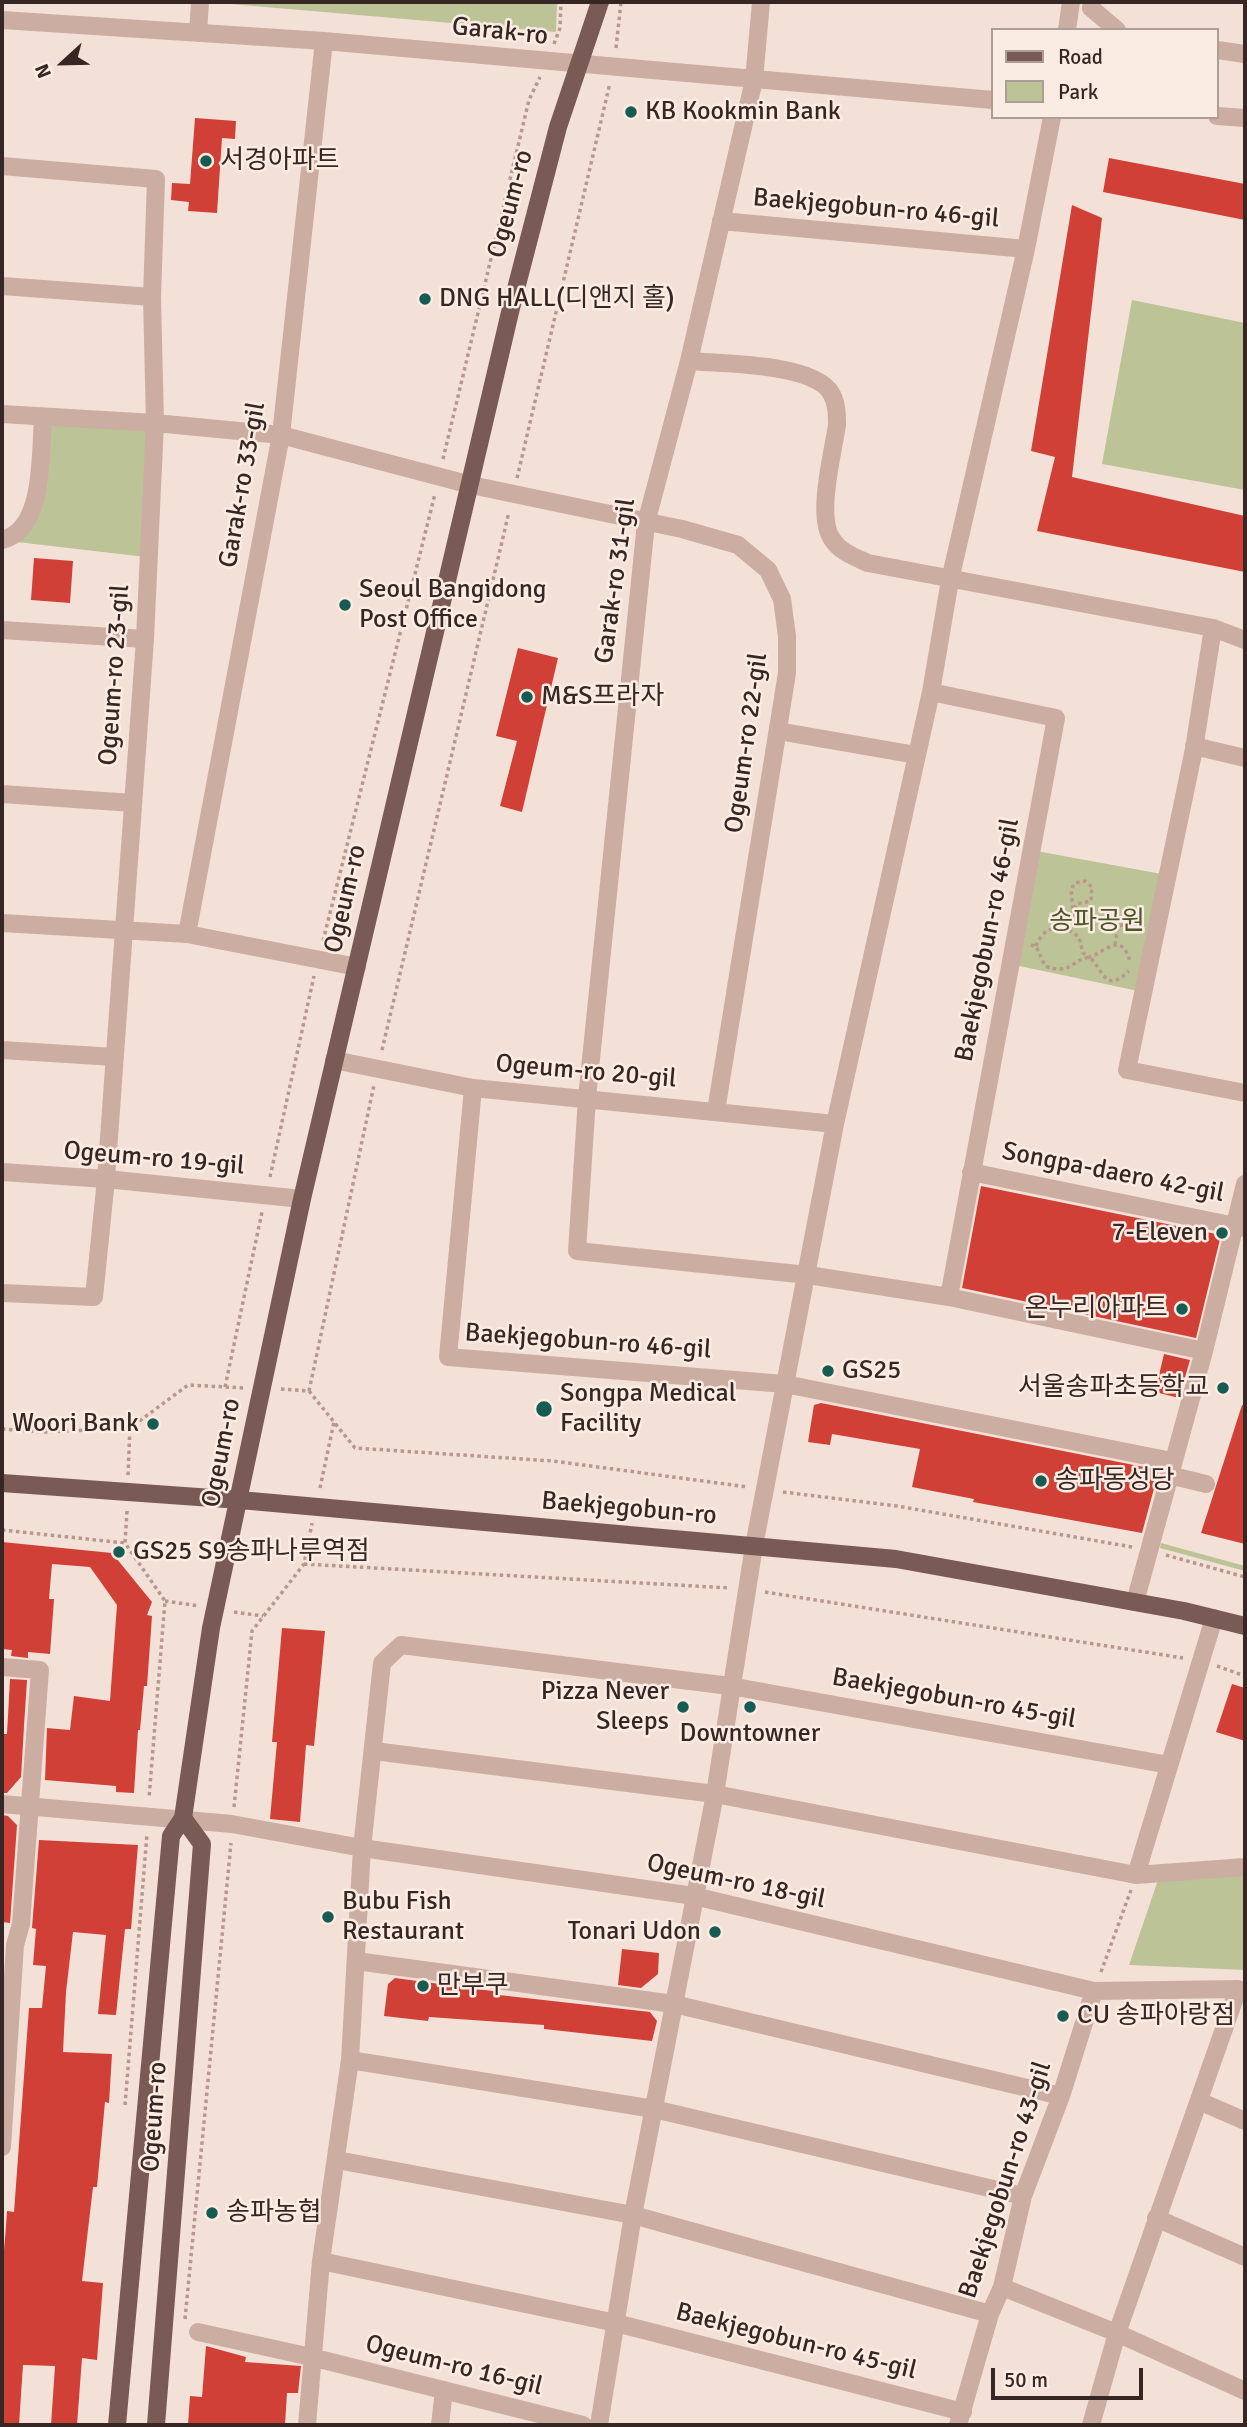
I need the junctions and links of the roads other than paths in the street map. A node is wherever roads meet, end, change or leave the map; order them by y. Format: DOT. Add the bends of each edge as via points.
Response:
graph roads {
  1 [pos="200,2"];
  2 [pos="600,2"];
  3 [pos="761,2"];
  4 [pos="1071,2"];
  5 [pos="1092,2"];
  6 [pos="2,20"];
  7 [pos="1067,28"];
  8 [pos="1115,28"];
  9 [pos="198,33"];
  10 [pos="324,41"];
  11 [pos="1219,50"];
  12 [pos="1245,54"];
  13 [pos="579,66"];
  14 [pos="754,80"];
  15 [pos="992,100"];
  16 [pos="1219,116"];
  17 [pos="1245,118"];
  18 [pos="1052,119"];
  19 [pos="2,166"];
  20 [pos="721,221"];
  21 [pos="1026,249"];
  22 [pos="2,286"];
  23 [pos="152,296"];
  24 [pos="689,360"];
  25 [pos="2,414"];
  26 [pos="43,417"];
  27 [pos="155,422"];
  28 [pos="281,435"];
  29 [pos="471,485"];
  30 [pos="646,523"];
  31 [pos="2,541"];
  32 [pos="950,580"];
  33 [pos="1213,628"];
  34 [pos="2,630"];
  35 [pos="145,639"];
  36 [pos="1245,640"];
  37 [pos="931,692"];
  38 [pos="778,731"];
  39 [pos="1194,746"];
  40 [pos="916,755"];
  41 [pos="1245,758"];
  42 [pos="2,794"];
  43 [pos="133,803"];
  44 [pos="2,923"];
  45 [pos="124,931"];
  46 [pos="187,934"];
  47 [pos="357,967"];
  48 [pos="2,1050"];
  49 [pos="115,1057"];
  50 [pos="334,1060"];
  51 [pos="474,1088"];
  52 [pos="1245,1093"];
  53 [pos="587,1098"];
  54 [pos="716,1111"];
  55 [pos="835,1124"];
  56 [pos="2,1172"];
  57 [pos="971,1172"];
  58 [pos="106,1178"];
  59 [pos="1245,1184"];
  60 [pos="302,1199"];
  61 [pos="1240,1226"];
  62 [pos="808,1275"];
  63 [pos="2,1293"];
  64 [pos="948,1297"];
  65 [pos="1204,1351"];
  66 [pos="785,1384"];
  67 [pos="1171,1468"];
  68 [pos="2,1483"];
  69 [pos="1206,1484"];
  70 [pos="240,1500"];
  71 [pos="754,1546"];
  72 [pos="1135,1602"];
  73 [pos="1214,1618"];
  74 [pos="1245,1626"];
  75 [pos="2,1667"];
  76 [pos="730,1686"];
  77 [pos="374,1751"];
  78 [pos="1169,1765"];
  79 [pos="715,1794"];
  80 [pos="2,1804"];
  81 [pos="29,1806"];
  82 [pos="183,1818"];
  83 [pos="362,1848"];
  84 [pos="1245,1867"];
  85 [pos="1136,1875"];
  86 [pos="694,1896"];
  87 [pos="8,1944"];
  88 [pos="356,1961"];
  89 [pos="1242,1990"];
  90 [pos="1094,1991"];
  91 [pos="674,2004"];
  92 [pos="350,2060"];
  93 [pos="3,2079"];
  94 [pos="1061,2096"];
  95 [pos="1199,2101"];
  96 [pos="654,2109"];
  97 [pos="1245,2121"];
  98 [pos="2,2147"];
  99 [pos="337,2160"];
  100 [pos="1023,2196"];
  101 [pos="633,2215"];
  102 [pos="1156,2218"];
  103 [pos="1245,2257"];
  104 [pos="321,2261"];
  105 [pos="1002,2287"];
  106 [pos="990,2314"];
  107 [pos="616,2323"];
  108 [pos="191,2331"];
  109 [pos="1117,2333"];
  110 [pos="311,2357"];
  111 [pos="444,2390"];
  112 [pos="1245,2391"];
  113 [pos="961,2419"];
  114 [pos="117,2425"];
  115 [pos="156,2425"];
  116 [pos="307,2425"];
  117 [pos="440,2425"];
  118 [pos="583,2425"];
  119 [pos="600,2425"];
  120 [pos="1091,2425"];
  1 -- 9 [label="street"];
  2 -- 13 [label="main road, Ogeum-ro"];
  3 -- 14 [label="street, Garak-ro 31-gil"];
  4 -- 7 [label="street"];
  5 -- 8 [label="street" via="1091,8"];
  6 -- 9 [label="street, Garak-ro"];
  9 -- 10 [label="street, Garak-ro"];
  10 -- 13 [label="street, Garak-ro"];
  10 -- 28 [label="street, Garak-ro 33-gil"];
  11 -- 12 [label="street"];
  13 -- 14 [label="street, Garak-ro"];
  13 -- 29 [label="main road, Ogeum-ro" via="510,308"];
  14 -- 15 [label="street, Garak-ro"];
  14 -- 20 [label="street, Garak-ro 31-gil"];
  16 -- 17 [label="street"];
  18 -- 21 [label="street, Baekjegobun-ro 46-gil"];
  19 -- 23 [label="street, Ogeum-ro 23-gil" via="156,179"];
  20 -- 21 [label="street, Baekjegobun-ro 46-gil"];
  20 -- 24 [label="street, Garak-ro 31-gil"];
  21 -- 32 [label="street, Baekjegobun-ro 46-gil"];
  22 -- 23 [label="street"];
  23 -- 27 [label="street, Ogeum-ro 23-gil"];
  24 -- 30 [label="street, Garak-ro 31-gil"];
  24 -- 32 [label="street" via="791,371 815,378 831,392 837,410 825,523 832,539 848,555 868,563"];
  25 -- 26 [label="street"];
  26 -- 27 [label="street"];
  26 -- 31 [label="street" via="31,517 18,534"];
  27 -- 28 [label="street"];
  27 -- 35 [label="street, Ogeum-ro 23-gil"];
  28 -- 29 [label="street"];
  28 -- 46 [label="street, Garak-ro 33-gil"];
  29 -- 30 [label="street, Ogeum-ro 22-gil"];
  29 -- 47 [label="main road, Ogeum-ro"];
  30 -- 38 [label="street, Ogeum-ro 22-gil" via="738,545 768,570 782,599 787,636"];
  30 -- 53 [label="street, Garak-ro 31-gil"];
  32 -- 33 [label="street"];
  32 -- 37 [label="street, Baekjegobun-ro 46-gil"];
  33 -- 36 [label="street"];
  33 -- 39 [label="street"];
  34 -- 35 [label="street"];
  35 -- 43 [label="street, Ogeum-ro 23-gil"];
  37 -- 40 [label="street, Baekjegobun-ro 46-gil"];
  37 -- 57 [label="street, Baekjegobun-ro 46-gil" via="1056,718"];
  38 -- 40 [label="street"];
  38 -- 54 [label="street, Ogeum-ro 22-gil"];
  39 -- 41 [label="street"];
  39 -- 52 [label="street" via="1128,1070"];
  40 -- 55 [label="street, Baekjegobun-ro 46-gil"];
  42 -- 43 [label="street"];
  43 -- 45 [label="street, Ogeum-ro 23-gil"];
  44 -- 45 [label="street"];
  45 -- 46 [label="street"];
  45 -- 49 [label="street, Ogeum-ro 23-gil"];
  46 -- 47 [label="street"];
  47 -- 50 [label="main road, Ogeum-ro"];
  48 -- 49 [label="street"];
  49 -- 58 [label="street, Ogeum-ro 23-gil"];
  50 -- 51 [label="street, Ogeum-ro 20-gil"];
  50 -- 60 [label="main road, Ogeum-ro"];
  51 -- 53 [label="street, Ogeum-ro 20-gil"];
  51 -- 66 [label="street, Baekjegobun-ro 46-gil" via="448,1357"];
  53 -- 54 [label="street, Ogeum-ro 20-gil"];
  53 -- 62 [label="street" via="577,1251"];
  54 -- 55 [label="street, Ogeum-ro 20-gil"];
  55 -- 62 [label="street, Baekjegobun-ro 46-gil"];
  56 -- 58 [label="street, Ogeum-ro 19-gil"];
  57 -- 61 [label="street, Songpa-daero 42-gil"];
  57 -- 64 [label="street, Baekjegobun-ro 46-gil"];
  58 -- 60 [label="street, Ogeum-ro 19-gil"];
  58 -- 63 [label="street, Ogeum-ro 23-gil" via="94,1297"];
  59 -- 61 [label="street"];
  60 -- 70 [label="main road, Ogeum-ro"];
  61 -- 65 [label="street"];
  62 -- 64 [label="street"];
  62 -- 66 [label="street, Baekjegobun-ro 46-gil"];
  64 -- 65 [label="street"];
  65 -- 67 [label="street"];
  66 -- 67 [label="street, Baekjegobun-ro 46-gil"];
  66 -- 71 [label="street, Baekjegobun-ro 46-gil"];
  67 -- 69 [label="street, Baekjegobun-ro 46-gil"];
  67 -- 72 [label="street"];
  68 -- 70 [label="main road, Baekjegobun-ro"];
  70 -- 71 [label="main road, Baekjegobun-ro"];
  70 -- 82 [label="main road, Ogeum-ro" via="211,1628"];
  71 -- 72 [label="main road, Baekjegobun-ro" via="896,1559"];
  71 -- 76 [label="street"];
  72 -- 73 [label="main road, Baekjegobun-ro"];
  73 -- 74 [label="main road, Baekjegobun-ro"];
  73 -- 78 [label="street"];
  75 -- 81 [label="street" via="40,1670"];
  76 -- 77 [label="street, Baekjegobun-ro 45-gil" via="401,1645 382,1663"];
  76 -- 78 [label="street, Baekjegobun-ro 45-gil"];
  76 -- 79 [label="street"];
  77 -- 79 [label="street"];
  77 -- 83 [label="street"];
  78 -- 85 [label="street"];
  79 -- 85 [label="street"];
  79 -- 86 [label="street"];
  80 -- 81 [label="street, Ogeum-ro 18-gil"];
  81 -- 82 [label="street, Ogeum-ro 18-gil"];
  81 -- 87 [label="street" via="21,1924"];
  82 -- 83 [label="street, Ogeum-ro 18-gil"];
  82 -- 114 [label="main road, Ogeum-ro" via="171,1836"];
  82 -- 115 [label="main road, Ogeum-ro" via="202,1844"];
  83 -- 86 [label="street, Ogeum-ro 18-gil"];
  83 -- 88 [label="street"];
  84 -- 85 [label="street"];
  86 -- 90 [label="street, Ogeum-ro 18-gil"];
  86 -- 91 [label="street"];
  87 -- 93 [label="street"];
  88 -- 91 [label="street"];
  88 -- 92 [label="street"];
  89 -- 90 [label="street, Ogeum-ro 18-gil"];
  89 -- 95 [label="street"];
  90 -- 94 [label="street, Baekjegobun-ro 43-gil"];
  91 -- 94 [label="street"];
  91 -- 96 [label="street"];
  92 -- 96 [label="street"];
  92 -- 99 [label="street"];
  93 -- 98 [label="street" via="7,2090"];
  94 -- 100 [label="street, Baekjegobun-ro 43-gil"];
  95 -- 97 [label="street"];
  95 -- 102 [label="street"];
  96 -- 100 [label="street"];
  96 -- 101 [label="street"];
  99 -- 101 [label="street"];
  99 -- 104 [label="street"];
  100 -- 105 [label="street, Baekjegobun-ro 43-gil"];
  101 -- 106 [label="street"];
  101 -- 107 [label="street"];
  102 -- 103 [label="street"];
  102 -- 109 [label="street"];
  104 -- 107 [label="street, Baekjegobun-ro 45-gil"];
  104 -- 110 [label="street"];
  105 -- 106 [label="street, Baekjegobun-ro 43-gil"];
  105 -- 109 [label="street"];
  106 -- 113 [label="street, Baekjegobun-ro 43-gil"];
  107 -- 113 [label="street, Baekjegobun-ro 45-gil"];
  107 -- 119 [label="street"];
  108 -- 110 [label="street, Ogeum-ro 16-gil"];
  109 -- 112 [label="street"];
  109 -- 120 [label="street"];
  110 -- 111 [label="street, Ogeum-ro 16-gil"];
  110 -- 116 [label="street"];
  111 -- 117 [label="street"];
  111 -- 118 [label="street, Ogeum-ro 16-gil"];
}
